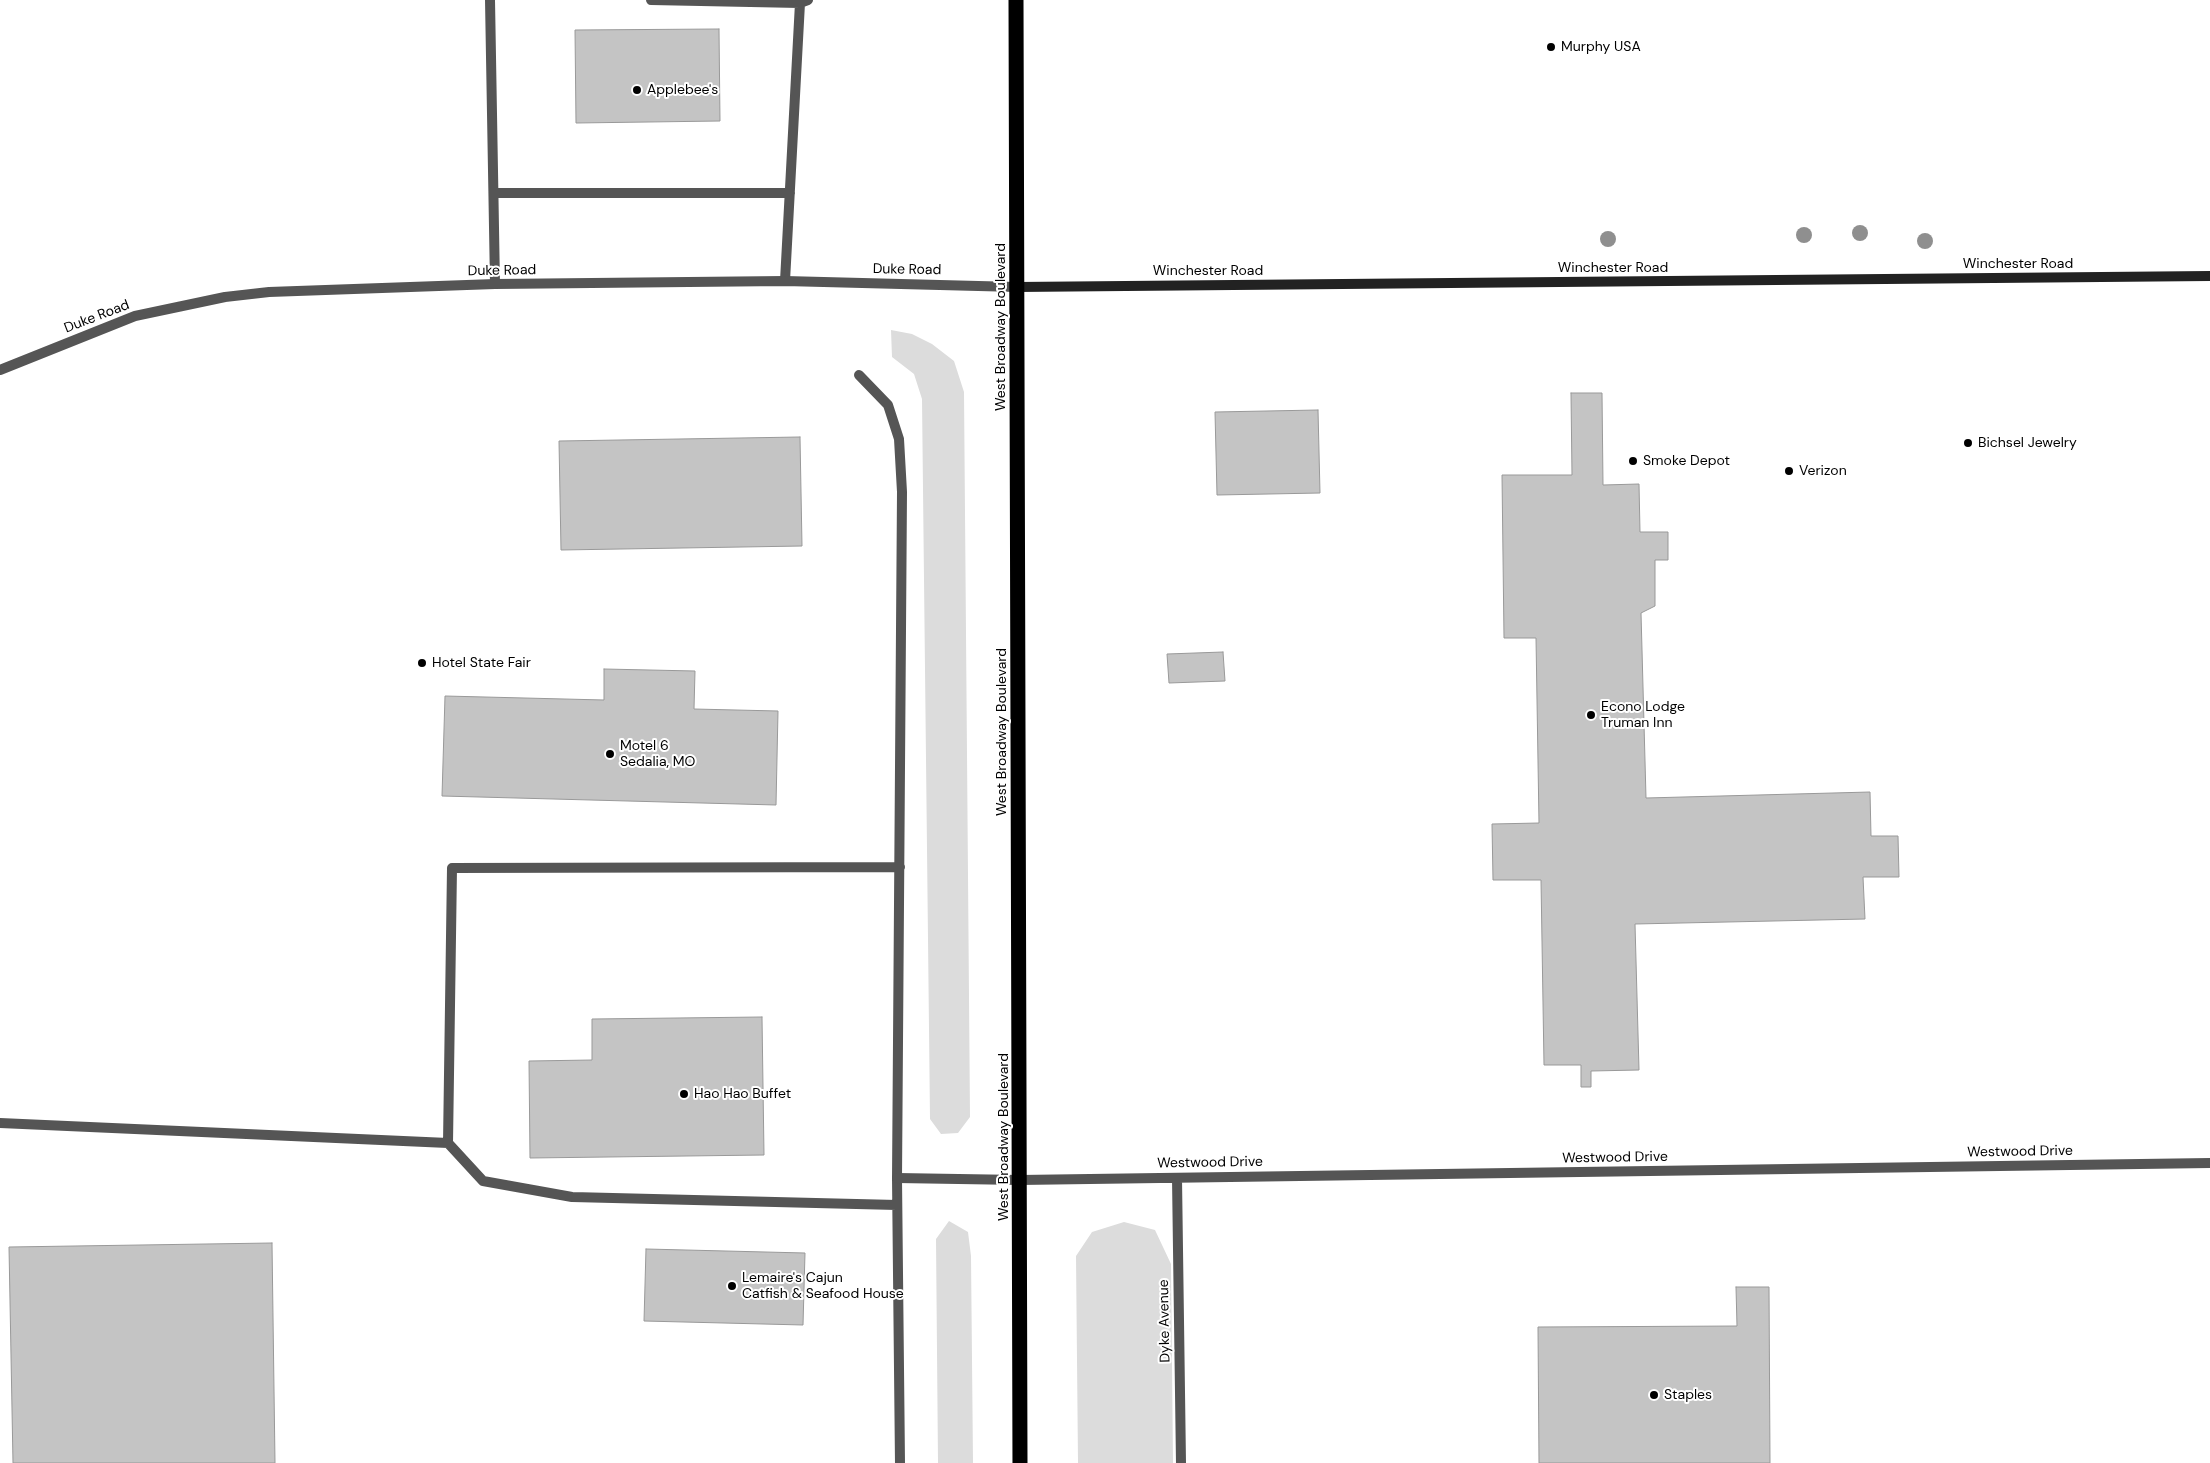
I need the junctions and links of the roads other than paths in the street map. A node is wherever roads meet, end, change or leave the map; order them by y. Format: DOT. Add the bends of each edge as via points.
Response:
graph roads {
  1 [pos="490,0"];
  2 [pos="651,0"];
  3 [pos="1016,0"];
  4 [pos="804,2"];
  5 [pos="790,192"];
  6 [pos="494,193"];
  7 [pos="2210,276"];
  8 [pos="785,281"];
  9 [pos="495,284"];
  10 [pos="1017,287"];
  11 [pos="0,370"];
  12 [pos="859,375"];
  13 [pos="900,867"];
  14 [pos="0,1123"];
  15 [pos="448,1143"];
  16 [pos="2210,1163"];
  17 [pos="897,1178"];
  18 [pos="1177,1178"];
  19 [pos="1020,1180"];
  20 [pos="897,1205"];
  21 [pos="900,1463"];
  22 [pos="1020,1463"];
  23 [pos="1181,1463"];
  1 -- 6 [label="street"];
  2 -- 4 [label="street"];
  3 -- 10 [label="highway, West Broadway Boulevard"];
  4 -- 5 [label="street"];
  5 -- 6 [label="street"];
  5 -- 8 [label="street"];
  6 -- 9 [label="street"];
  7 -- 10 [label="street, Winchester Road"];
  8 -- 9 [label="street, Duke Road"];
  8 -- 10 [label="street, Duke Road"];
  9 -- 11 [label="street, Duke Road" via="269,292 225,297 135,316"];
  10 -- 19 [label="highway, West Broadway Boulevard"];
  12 -- 13 [label="street" via="888,405 899,439 902,492"];
  13 -- 15 [label="street" via="452,868"];
  13 -- 17 [label="street"];
  14 -- 15 [label="street"];
  15 -- 20 [label="street" via="483,1181 572,1197"];
  16 -- 18 [label="street, Westwood Drive"];
  17 -- 19 [label="street, Westwood Drive"];
  17 -- 20 [label="street"];
  18 -- 19 [label="street, Westwood Drive"];
  18 -- 23 [label="street, Dyke Avenue"];
  19 -- 22 [label="highway, West Broadway Boulevard"];
  20 -- 21 [label="street"];
}
